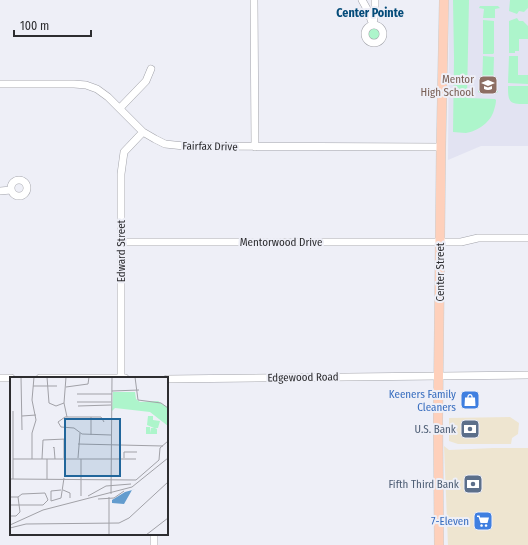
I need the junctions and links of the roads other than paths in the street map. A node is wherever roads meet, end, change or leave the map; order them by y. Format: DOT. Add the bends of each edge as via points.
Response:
graph roads {
  1 [pos="254,0"];
  2 [pos="362,0"];
  3 [pos="375,0"];
  4 [pos="444,0"];
  5 [pos="151,69"];
  6 [pos="0,84"];
  7 [pos="120,108"];
  8 [pos="142,132"];
  9 [pos="255,147"];
  10 [pos="441,147"];
  11 [pos="11,190"];
  12 [pos="0,191"];
  13 [pos="528,238"];
  14 [pos="121,242"];
  15 [pos="440,242"];
  16 [pos="439,375"];
  17 [pos="528,375"];
  18 [pos="121,377"];
  19 [pos="168,379"];
  20 [pos="440,545"];
  1 -- 9 [label="street"];
  2 -- 3 [label="street" via="373,25"];
  4 -- 10 [label="main road, Center Street"];
  5 -- 7 [label="street" via="146,81"];
  6 -- 7 [label="street, Fairfax Drive" via="86,85 97,89"];
  7 -- 8 [label="street, Fairfax Drive"];
  8 -- 9 [label="street, Fairfax Drive" via="165,144"];
  8 -- 14 [label="street, Edward Street" via="124,152 121,174"];
  9 -- 10 [label="street, Fairfax Drive"];
  10 -- 15 [label="main road, Center Street"];
  11 -- 12 [label="street"];
  13 -- 15 [label="street, Mentorwood Drive" via="478,238 461,242"];
  14 -- 15 [label="street, Mentorwood Drive"];
  14 -- 18 [label="street, Edward Street"];
  15 -- 16 [label="main road, Center Street"];
  16 -- 17 [label="street, Edgewood Road"];
  16 -- 19 [label="street, Edgewood Road"];
  16 -- 20 [label="main road, Center Street"];
}
